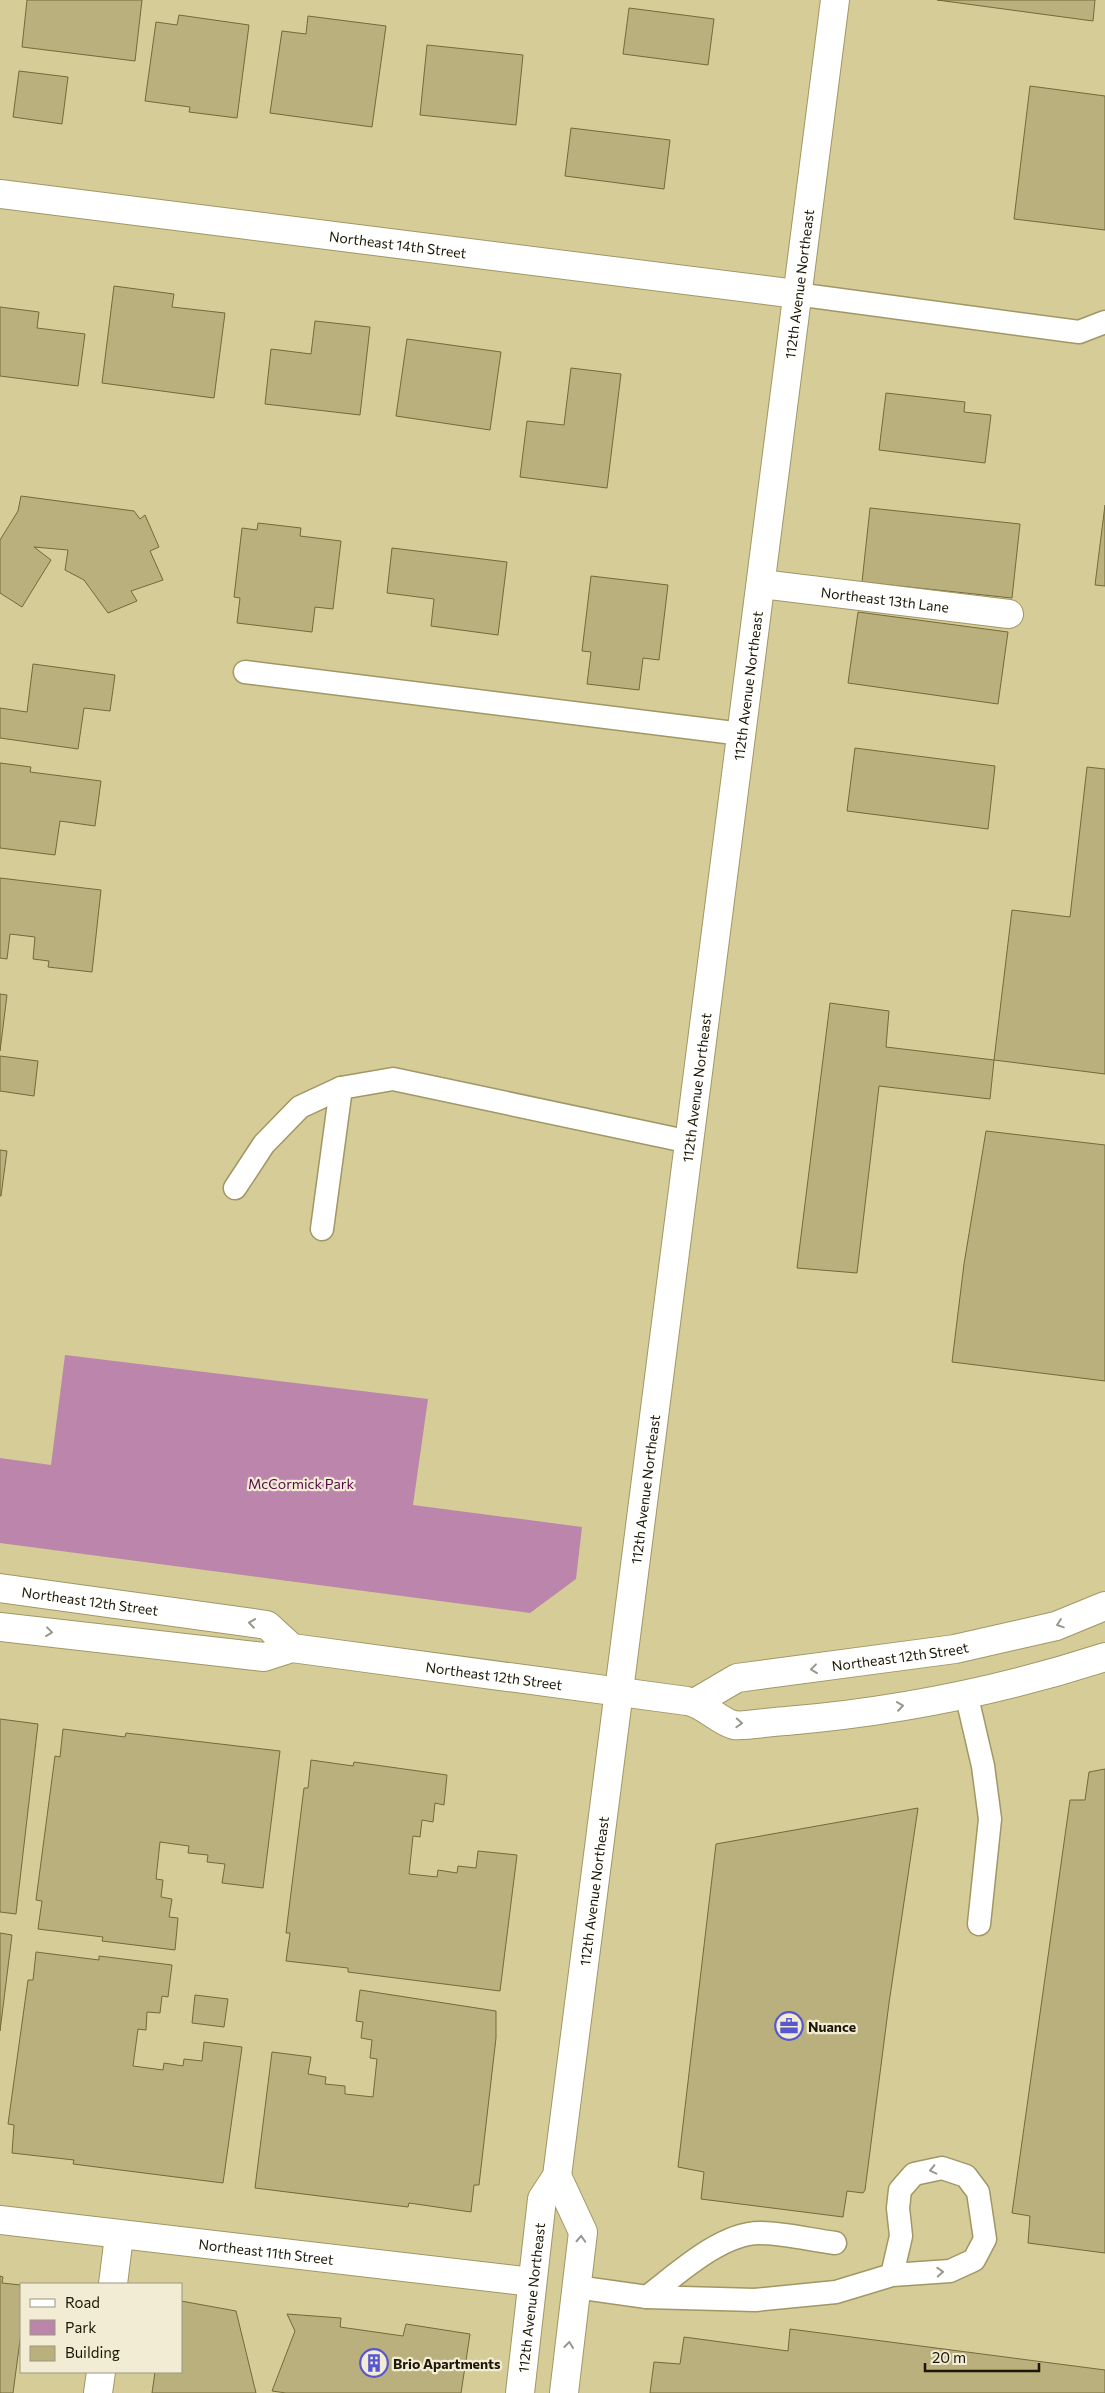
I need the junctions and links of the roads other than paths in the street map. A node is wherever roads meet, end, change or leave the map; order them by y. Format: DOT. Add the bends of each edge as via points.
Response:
graph roads {
  1 [pos="835,0"];
  2 [pos="0,194"];
  3 [pos="796,294"];
  4 [pos="1105,322"];
  5 [pos="761,584"];
  6 [pos="1009,614"];
  7 [pos="245,672"];
  8 [pos="742,734"];
  9 [pos="341,1088"];
  10 [pos="690,1142"];
  11 [pos="235,1188"];
  12 [pos="322,1229"];
  13 [pos="0,1588"];
  14 [pos="1105,1606"];
  15 [pos="0,1627"];
  16 [pos="292,1648"];
  17 [pos="1105,1657"];
  18 [pos="619,1693"];
  19 [pos="966,1693"];
  20 [pos="696,1702"];
  21 [pos="979,1924"];
  22 [pos="558,2176"];
  23 [pos="0,2220"];
  24 [pos="119,2236"];
  25 [pos="836,2243"];
  26 [pos="892,2275"];
  27 [pos="532,2282"];
  28 [pos="113,2283"];
  29 [pos="576,2287"];
  30 [pos="647,2297"];
  31 [pos="101,2373"];
  32 [pos="98,2393"];
  33 [pos="520,2393"];
  34 [pos="564,2393"];
  1 -- 3 [label="main road, 112th Avenue Northeast"];
  2 -- 3 [label="main road, Northeast 14th Street"];
  3 -- 4 [label="lane" via="1079,332"];
  3 -- 5 [label="main road, 112th Avenue Northeast"];
  5 -- 6 [label="main road, Northeast 13th Lane"];
  5 -- 8 [label="main road, 112th Avenue Northeast"];
  7 -- 8 [label="lane"];
  8 -- 10 [label="main road, 112th Avenue Northeast"];
  9 -- 10 [label="lane" via="392,1079"];
  9 -- 11 [label="lane" via="300,1107 264,1144"];
  9 -- 12 [label="lane"];
  10 -- 18 [label="main road, 112th Avenue Northeast"];
  16 -- 13 [label="main road, Northeast 12th Street, one-way" via="267,1625"];
  14 -- 20 [label="main road, Northeast 12th Street, one-way" via="1056,1626 955,1649 737,1678"];
  15 -- 16 [label="main road, Northeast 12th Street, one-way" via="264,1657"];
  16 -- 18 [label="main road, Northeast 12th Street"];
  17 -- 19 [label="main road, Northeast 12th Street" via="1062,1671"];
  18 -- 20 [label="main road, Northeast 12th Street"];
  18 -- 22 [label="main road, 112th Avenue Northeast"];
  20 -- 19 [label="main road, Northeast 12th Street, one-way" via="734,1725 928,1702"];
  19 -- 21 [label="lane" via="983,1766 990,1819"];
  22 -- 27 [label="main road, 112th Avenue Northeast" via="542,2199"];
  29 -- 22 [label="main road, one-way" via="583,2232"];
  23 -- 24 [label="main road, Northeast 11th Street"];
  24 -- 27 [label="main road, Northeast 11th Street"];
  24 -- 28 [label="main road"];
  25 -- 30 [label="lane" via="765,2233 750,2234 710,2251"];
  26 -- 26 [label="lane, one-way" via="950,2271 974,2260 985,2239 978,2192 966,2176 942,2168 914,2174 900,2190 901,2236"];
  26 -- 30 [label="lane" via="836,2292 755,2300"];
  27 -- 33 [label="main road, 112th Avenue Northeast"];
  29 -- 30 [label="lane"];
  34 -- 29 [label="main road, one-way"];
  31 -- 32 [label="main road"];
}
